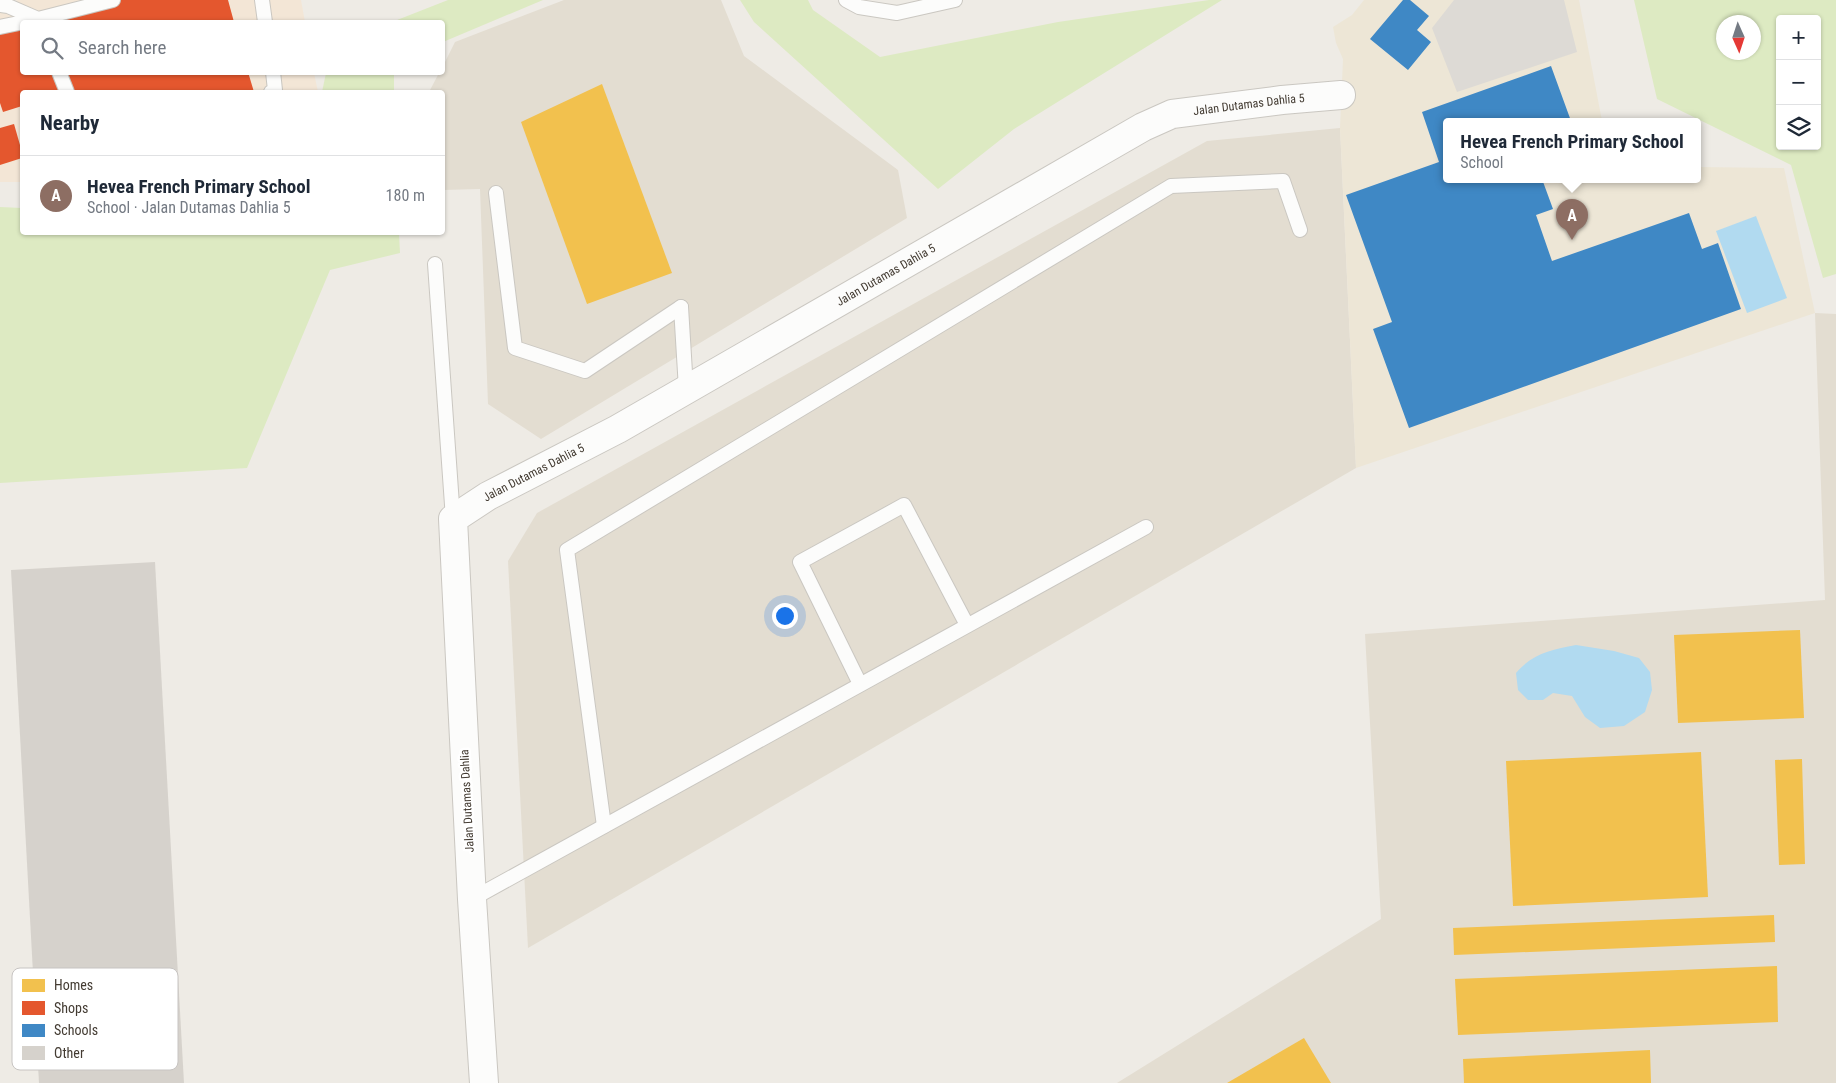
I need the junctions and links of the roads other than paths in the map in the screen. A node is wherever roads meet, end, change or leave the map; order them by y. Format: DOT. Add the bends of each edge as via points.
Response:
graph roads {
  1 [pos="113,0"];
  2 [pos="262,0"];
  3 [pos="846,0"];
  4 [pos="955,0"];
  5 [pos="0,5"];
  6 [pos="37,20"];
  7 [pos="43,20"];
  8 [pos="265,20"];
  9 [pos="20,24"];
  10 [pos="0,27"];
  11 [pos="60,75"];
  12 [pos="273,75"];
  13 [pos="66,90"];
  14 [pos="275,90"];
  15 [pos="1341,95"];
  16 [pos="496,193"];
  17 [pos="1300,230"];
  18 [pos="436,264"];
  19 [pos="686,389"];
  20 [pos="453,519"];
  21 [pos="1146,527"];
  22 [pos="967,625"];
  23 [pos="860,684"];
  24 [pos="604,826"];
  25 [pos="472,899"];
  26 [pos="484,1083"];
  1 -- 7 [label="lane"];
  2 -- 8 [label="lane"];
  3 -- 4 [label="lane" via="859,7 897,13"];
  5 -- 6 [label="lane"];
  9 -- 10 [label="lane"];
  11 -- 13 [label="lane"];
  12 -- 14 [label="lane"];
  15 -- 19 [label="street, Jalan Dutamas Dahlia 5" via="1172,114 1060,173"];
  16 -- 19 [label="lane" via="515,348 584,371 682,307"];
  17 -- 24 [label="lane" via="1283,181 1171,186 567,550"];
  18 -- 20 [label="lane"];
  19 -- 20 [label="street, Jalan Dutamas Dahlia 5" via="618,429 488,496"];
  20 -- 25 [label="street, Jalan Dutamas Dahlia"];
  21 -- 22 [label="lane"];
  22 -- 23 [label="lane"];
  22 -- 23 [label="lane" via="904,505 800,562"];
  23 -- 24 [label="lane"];
  24 -- 25 [label="lane"];
  25 -- 26 [label="street, Jalan Dutamas Dahlia"];
}
